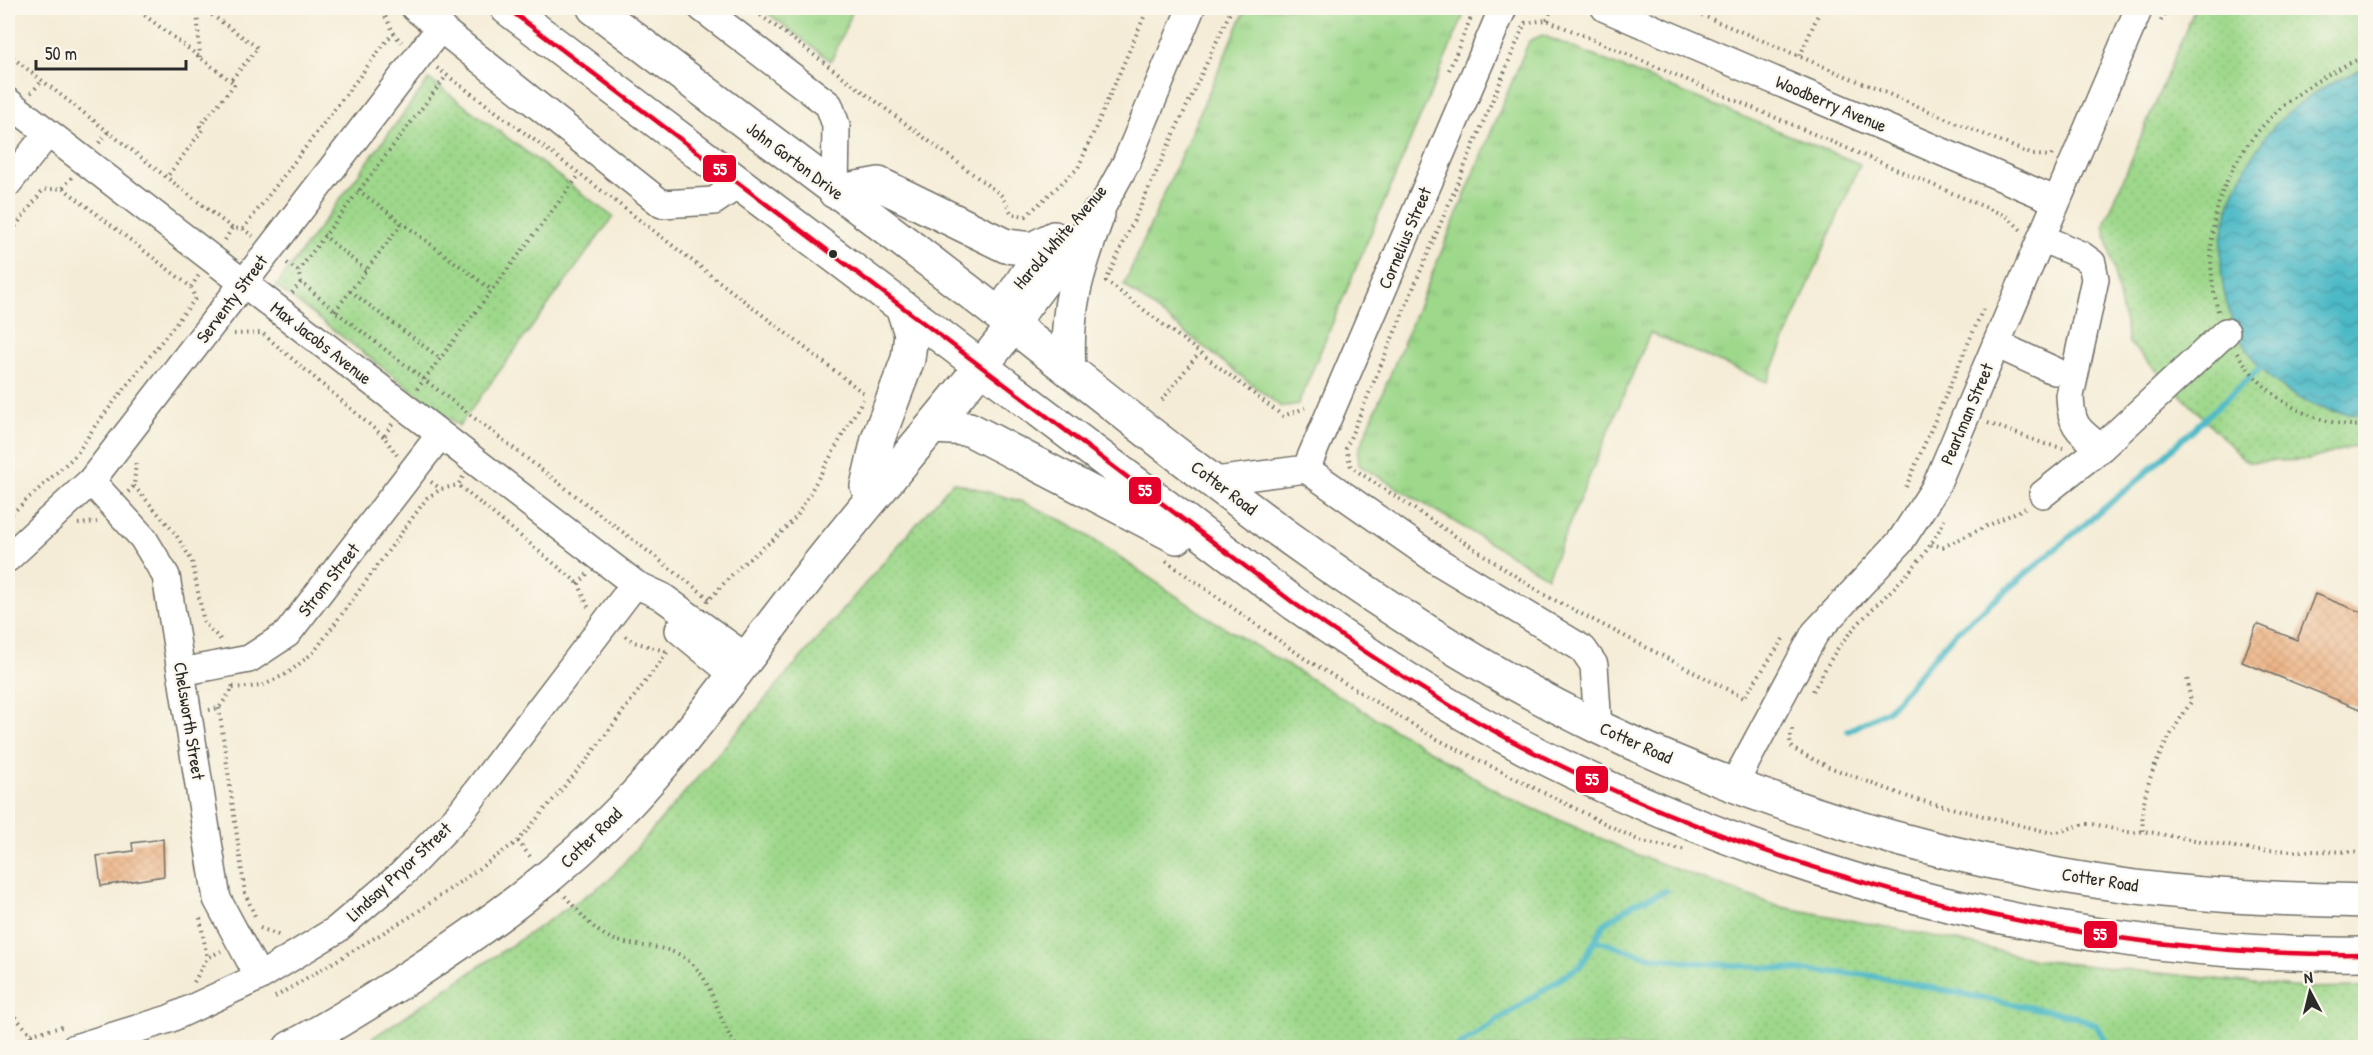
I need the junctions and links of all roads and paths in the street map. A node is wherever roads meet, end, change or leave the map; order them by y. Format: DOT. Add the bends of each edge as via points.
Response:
graph roads {
  1 [pos="126,8"];
  2 [pos="135,8"];
  3 [pos="197,8"];
  4 [pos="202,8"];
  5 [pos="377,8"];
  6 [pos="415,8"];
  7 [pos="507,8"];
  8 [pos="594,8"];
  9 [pos="702,8"];
  10 [pos="752,8"];
  11 [pos="1148,8"];
  12 [pos="1191,8"];
  13 [pos="1232,8"];
  14 [pos="1475,8"];
  15 [pos="1503,8"];
  16 [pos="1552,8"];
  17 [pos="1605,8"];
  18 [pos="1685,8"];
  19 [pos="1821,8"];
  20 [pos="2139,8"];
  21 [pos="123,12"];
  22 [pos="1547,20"];
  23 [pos="441,27"];
  24 [pos="8,54"];
  25 [pos="420,55"];
  26 [pos="1800,56"];
  27 [pos="2366,56"];
  28 [pos="200,57"];
  29 [pos="1448,73"];
  30 [pos="447,75"];
  31 [pos="230,81"];
  32 [pos="8,102"];
  33 [pos="48,133"];
  34 [pos="2051,156"];
  35 [pos="1126,163"];
  36 [pos="580,174"];
  37 [pos="167,177"];
  38 [pos="8,183"];
  39 [pos="739,184"];
  40 [pos="358,189"];
  41 [pos="835,192"];
  42 [pos="2057,201"];
  43 [pos="1098,213"];
  44 [pos="402,222"];
  45 [pos="323,235"];
  46 [pos="8,236"];
  47 [pos="1054,238"];
  48 [pos="2041,238"];
  49 [pos="2014,239"];
  50 [pos="366,270"];
  51 [pos="243,284"];
  52 [pos="492,290"];
  53 [pos="350,291"];
  54 [pos="1988,300"];
  55 [pos="903,309"];
  56 [pos="335,311"];
  57 [pos="1005,320"];
  58 [pos="2226,332"];
  59 [pos="235,334"];
  60 [pos="1996,344"];
  61 [pos="1199,353"];
  62 [pos="440,358"];
  63 [pos="2242,360"];
  64 [pos="972,362"];
  65 [pos="1069,370"];
  66 [pos="2055,371"];
  67 [pos="424,379"];
  68 [pos="871,388"];
  69 [pos="866,395"];
  70 [pos="1308,399"];
  71 [pos="1162,400"];
  72 [pos="403,406"];
  73 [pos="1955,409"];
  74 [pos="2366,426"];
  75 [pos="933,427"];
  76 [pos="440,435"];
  77 [pos="384,437"];
  78 [pos="2101,448"];
  79 [pos="395,453"];
  80 [pos="136,459"];
  81 [pos="1306,469"];
  82 [pos="91,481"];
  83 [pos="1215,481"];
  84 [pos="458,485"];
  85 [pos="134,486"];
  86 [pos="867,486"];
  87 [pos="2043,494"];
  88 [pos="1901,497"];
  89 [pos="8,517"];
  90 [pos="1930,544"];
  91 [pos="825,556"];
  92 [pos="8,558"];
  93 [pos="635,584"];
  94 [pos="592,616"];
  95 [pos="688,625"];
  96 [pos="1789,630"];
  97 [pos="741,666"];
  98 [pos="181,672"];
  99 [pos="2187,677"];
  100 [pos="233,688"];
  101 [pos="219,708"];
  102 [pos="1598,727"];
  103 [pos="1799,753"];
  104 [pos="1537,754"];
  105 [pos="1734,784"];
  106 [pos="2143,831"];
  107 [pos="518,841"];
  108 [pos="2366,852"];
  109 [pos="549,879"];
  110 [pos="2366,901"];
  111 [pos="285,938"];
  112 [pos="2366,954"];
  113 [pos="8,976"];
  114 [pos="264,988"];
  115 [pos="8,1016"];
  116 [pos="14,1016"];
  117 [pos="32,1047"];
  118 [pos="75,1047"];
  119 [pos="290,1047"];
  120 [pos="738,1047"];
  1 -- 21 [label="path"];
  2 -- 28 [label="path"];
  3 -- 28 [label="path"];
  4 -- 31 [label="path" via="258,48"];
  5 -- 37 [label="path" via="386,14 392,34 243,229 232,228"];
  6 -- 23 [label="street"];
  7 -- 39 [label="main road"];
  8 -- 41 [label="main road, John Gorton Drive"];
  9 -- 41 [label="street" via="829,105 836,125"];
  10 -- 11 [label="path" via="1001,195 1012,214 1026,216 1078,168"];
  12 -- 35 [label="street, Harold White Avenue"];
  13 -- 61 [label="path" via="1107,281"];
  14 -- 29 [label="path"];
  15 -- 81 [label="street, Cornelius Street"];
  16 -- 22 [label="path"];
  17 -- 42 [label="street, Woodberry Avenue"];
  18 -- 26 [label="path"];
  19 -- 26 [label="path"];
  20 -- 42 [label="street, Pearlman Street"];
  22 -- 49 [label="path" via="2008,217 2018,229"];
  22 -- 96 [label="path" via="1525,23 1346,448 1351,467 1541,593 1744,698"];
  23 -- 25 [label="street, Serventy Street"];
  23 -- 39 [label="street" via="662,204 714,201"];
  24 -- 37 [label="path"];
  25 -- 30 [label="path"];
  25 -- 51 [label="street, Serventy Street"];
  26 -- 34 [label="path" via="2033,155"];
  27 -- 58 [label="path" via="2311,83 2285,102 2239,157 2219,202 2210,248 2212,288"];
  28 -- 31 [label="path"];
  30 -- 36 [label="path"];
  30 -- 40 [label="path"];
  31 -- 37 [label="path" via="235,84 200,126 203,129"];
  32 -- 33 [label="street, Max Jacobs Avenue"];
  33 -- 38 [label="street"];
  33 -- 51 [label="street, Max Jacobs Avenue"];
  35 -- 43 [label="street, Harold White Avenue"];
  35 -- 47 [label="street, Harold White Avenue"];
  36 -- 52 [label="path"];
  36 -- 69 [label="path"];
  39 -- 55 [label="main road"];
  40 -- 44 [label="path"];
  40 -- 45 [label="path"];
  41 -- 47 [label="main road" via="879,184 1006,246 1032,249"];
  41 -- 57 [label="main road, John Gorton Drive"];
  42 -- 48 [label="street, Pearlman Street"];
  43 -- 57 [label="street, Harold White Avenue"];
  43 -- 65 [label="main road" via="1071,301 1066,332"];
  44 -- 50 [label="path"];
  44 -- 52 [label="path"];
  45 -- 50 [label="path"];
  45 -- 56 [label="path" via="298,271 301,282"];
  46 -- 89 [label="path" via="43,190 63,188 191,287 195,299 76,456"];
  47 -- 57 [label="street, Harold White Avenue" via="1025,272"];
  48 -- 60 [label="street, Pearlman Street"];
  48 -- 78 [label="street" via="2092,263 2095,279 2070,396 2076,429"];
  50 -- 53 [label="path"];
  51 -- 72 [label="street, Max Jacobs Avenue"];
  51 -- 82 [label="street, Serventy Street"];
  52 -- 62 [label="path"];
  53 -- 56 [label="path"];
  53 -- 62 [label="path"];
  54 -- 73 [label="path"];
  55 -- 64 [label="main road"];
  55 -- 86 [label="main road" via="911,334 908,359 878,439"];
  56 -- 67 [label="path"];
  57 -- 64 [label="main road, Cotter Road"];
  57 -- 65 [label="main road, Cotter Road"];
  58 -- 78 [label="street"];
  59 -- 77 [label="path" via="262,333"];
  60 -- 66 [label="street"];
  60 -- 73 [label="street, Pearlman Street"];
  61 -- 70 [label="path" via="1283,416 1304,410"];
  61 -- 71 [label="path"];
  62 -- 67 [label="path"];
  63 -- 74 [label="path" via="2268,391 2292,409 2316,418"];
  64 -- 75 [label="main road, Cotter Road"];
  64 -- 86 [label="main road, Cotter Road"];
  64 -- 104 [label="main road" via="1295,604 1414,683"];
  65 -- 83 [label="main road, Cotter Road"];
  67 -- 72 [label="path"];
  67 -- 95 [label="path"];
  68 -- 69 [label="path"];
  69 -- 95 [label="path" via="797,516 738,568"];
  72 -- 76 [label="street, Max Jacobs Avenue"];
  72 -- 77 [label="path"];
  73 -- 78 [label="path" via="2045,444"];
  73 -- 88 [label="path"];
  73 -- 105 [label="street, Pearlman Street" via="1935,488 1900,542 1815,633"];
  75 -- 91 [label="main road, Cotter Road"];
  75 -- 104 [label="main road" via="969,429 1180,538 1300,630 1407,700 1486,746"];
  76 -- 93 [label="street, Max Jacobs Avenue"];
  76 -- 98 [label="street, Strom Street" via="287,634 249,659"];
  77 -- 79 [label="path"];
  78 -- 87 [label="street"];
  80 -- 85 [label="path"];
  81 -- 83 [label="street"];
  81 -- 102 [label="street" via="1439,562 1583,650 1594,665"];
  82 -- 92 [label="street, Serventy Street"];
  82 -- 98 [label="street, Chelsworth Street" via="143,538 166,576"];
  83 -- 102 [label="main road, Cotter Road" via="1390,607 1480,663"];
  84 -- 100 [label="path" via="427,498 314,652 288,673 262,686"];
  86 -- 91 [label="main road, Cotter Road"];
  87 -- 90 [label="path" via="2021,511 1943,547"];
  91 -- 97 [label="main road, Cotter Road"];
  93 -- 94 [label="street, Lindsay Pryor Street"];
  93 -- 95 [label="street, Max Jacobs Avenue" via="649,606"];
  94 -- 95 [label="path" via="634,642"];
  94 -- 114 [label="street, Lindsay Pryor Street" via="458,816 402,874"];
  95 -- 97 [label="street, Max Jacobs Avenue"];
  95 -- 107 [label="path" via="586,762"];
  97 -- 109 [label="main road, Cotter Road" via="629,801"];
  98 -- 114 [label="street, Chelsworth Street" via="217,899"];
  99 -- 106 [label="path" via="2191,702 2163,746 2146,798"];
  101 -- 111 [label="path" via="245,893 261,929"];
  102 -- 105 [label="main road, Cotter Road"];
  103 -- 106 [label="path" via="1911,798 2048,832 2060,833 2081,825 2127,834"];
  104 -- 112 [label="main road" via="1732,839 1876,886 1936,901 2112,936 2256,952"];
  105 -- 110 [label="main road, Cotter Road" via="1876,833 2101,882 2200,894"];
  106 -- 108 [label="path" via="2252,850"];
  107 -- 109 [label="path"];
  107 -- 114 [label="path" via="413,915"];
  109 -- 119 [label="main road, Cotter Road" via="486,927 386,992"];
  109 -- 120 [label="path" via="589,923 610,938 668,949 693,964"];
  113 -- 116 [label="path"];
  114 -- 118 [label="street, Lindsay Pryor Street"];
  115 -- 116 [label="path"];
  116 -- 117 [label="path" via="31,1034"];
}
